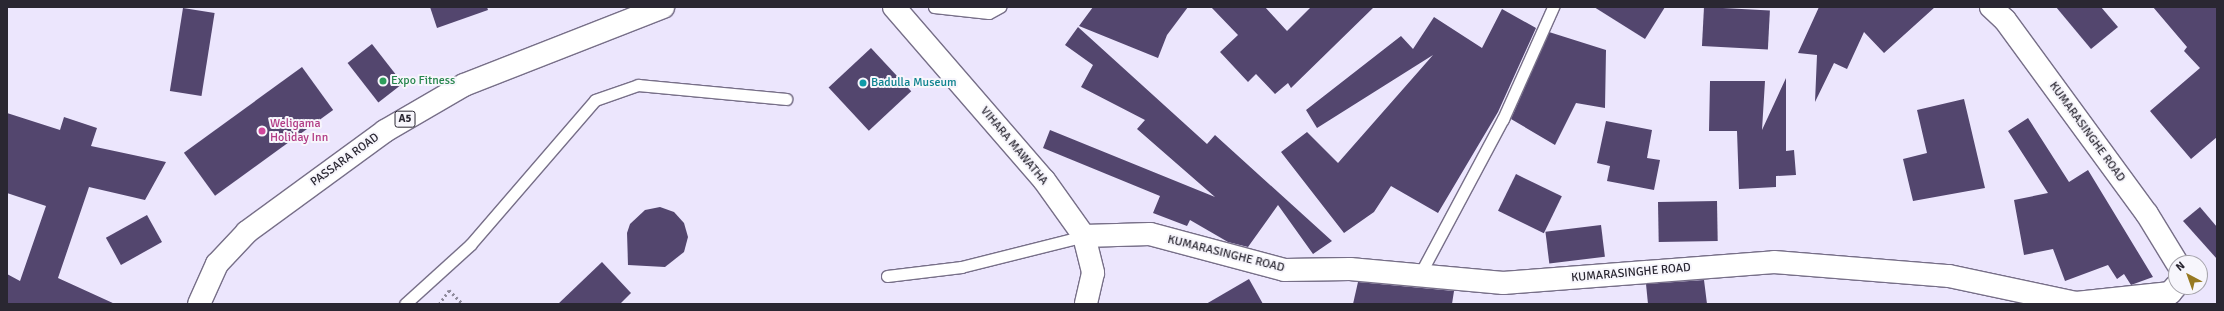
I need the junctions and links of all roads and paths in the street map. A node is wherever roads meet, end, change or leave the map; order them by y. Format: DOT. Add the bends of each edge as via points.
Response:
graph roads {
  1 [pos="663,7"];
  2 [pos="894,7"];
  3 [pos="934,7"];
  4 [pos="1000,7"];
  5 [pos="1552,7"];
  6 [pos="1991,7"];
  7 [pos="786,100"];
  8 [pos="1084,236"];
  9 [pos="2172,255"];
  10 [pos="887,276"];
  11 [pos="1419,276"];
  12 [pos="2168,293"];
  13 [pos="199,304"];
  14 [pos="404,304"];
  15 [pos="439,304"];
  16 [pos="463,304"];
  17 [pos="1086,304"];
  1 -- 13 [label="main road, PASSARA ROAD / A5" via="464,85 392,127 247,232 218,264"];
  2 -- 8 [label="main road, VIHARA MAWATHA" via="1044,180"];
  3 -- 4 [label="lane" via="989,13"];
  5 -- 11 [label="lane" via="1503,118"];
  6 -- 9 [label="main road, KUMARASINGHE ROAD" via="2005,20 2147,214"];
  7 -- 14 [label="lane" via="638,85 595,100 470,245"];
  8 -- 10 [label="lane" via="961,267"];
  8 -- 11 [label="main road, KUMARASINGHE ROAD" via="1150,234 1284,270 1350,269"];
  8 -- 17 [label="main road, VIHARA MAWATHA" via="1093,273"];
  11 -- 12 [label="main road, KUMARASINGHE ROAD" via="1503,283 1774,262 1949,276 2076,303"];
  15 -- 16 [label="path" via="448,290"];
}
